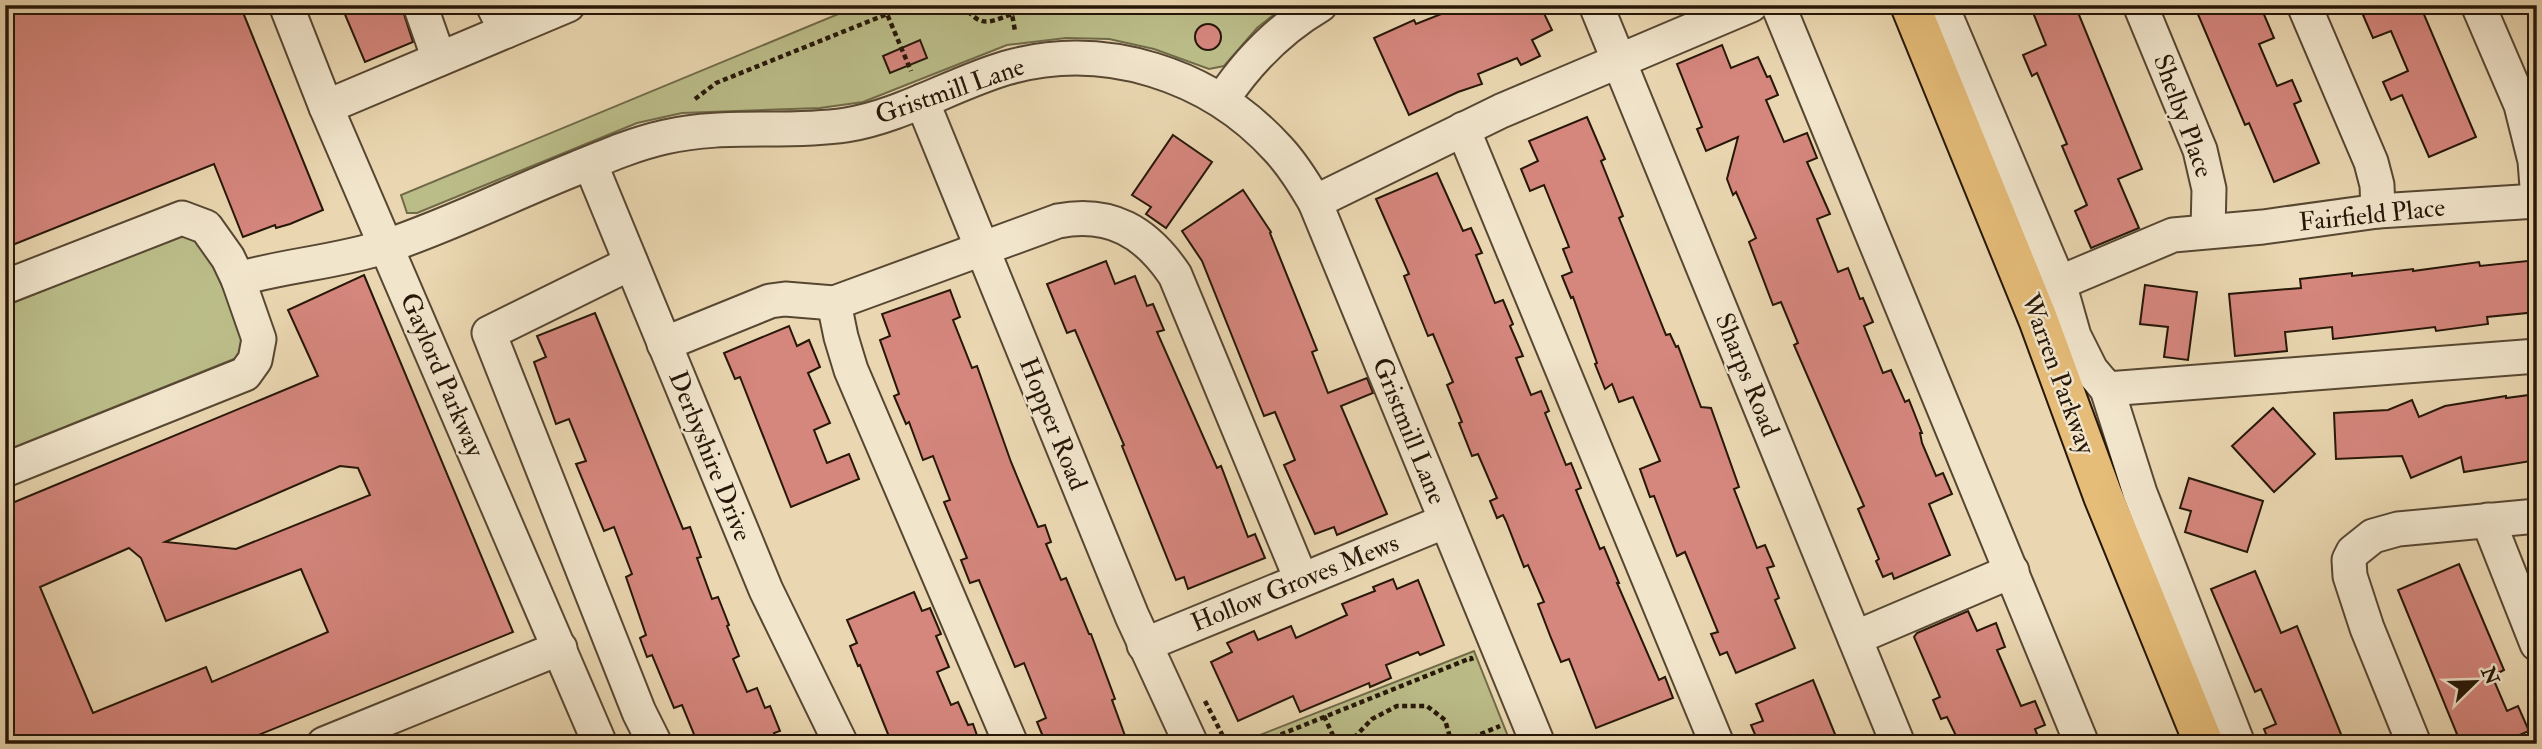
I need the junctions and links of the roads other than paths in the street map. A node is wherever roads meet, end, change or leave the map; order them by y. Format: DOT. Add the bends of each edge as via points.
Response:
graph roads {
  1 [pos="285,5"];
  2 [pos="420,5"];
  3 [pos="568,5"];
  4 [pos="1320,5"];
  5 [pos="1596,5"];
  6 [pos="1752,5"];
  7 [pos="1778,5"];
  8 [pos="1910,5"];
  9 [pos="1941,5"];
  10 [pos="2140,5"];
  11 [pos="2304,5"];
  12 [pos="2478,5"];
  13 [pos="499,18"];
  14 [pos="439,59"];
  15 [pos="1618,60"];
  16 [pos="916,86"];
  17 [pos="1222,100"];
  18 [pos="326,107"];
  19 [pos="1463,129"];
  20 [pos="590,163"];
  21 [pos="2537,187"];
  22 [pos="1315,201"];
  23 [pos="2537,201"];
  24 [pos="2378,211"];
  25 [pos="2208,230"];
  26 [pos="386,246"];
  27 [pos="982,250"];
  28 [pos="631,263"];
  29 [pos="238,279"];
  30 [pos="2059,283"];
  31 [pos="5,287"];
  32 [pos="834,303"];
  33 [pos="664,344"];
  34 [pos="2537,356"];
  35 [pos="2107,389"];
  36 [pos="5,470"];
  37 [pos="2537,516"];
  38 [pos="2488,520"];
  39 [pos="1446,521"];
  40 [pos="2012,571"];
  41 [pos="1301,579"];
  42 [pos="1855,638"];
  43 [pos="2537,644"];
  44 [pos="1144,645"];
  45 [pos="560,648"];
  46 [pos="324,744"];
  47 [pos="600,744"];
  48 [pos="655,744"];
  49 [pos="841,744"];
  50 [pos="1012,744"];
  51 [pos="1191,744"];
  52 [pos="1538,744"];
  53 [pos="1717,744"];
  54 [pos="1898,744"];
  55 [pos="2082,744"];
  56 [pos="2204,744"];
  57 [pos="2238,744"];
  58 [pos="2414,744"];
  1 -- 18 [label="street, Gaylord Parkway"];
  2 -- 14 [label="street"];
  3 -- 13 [label="street"];
  4 -- 17 [label="street" via="1269,42"];
  5 -- 15 [label="street, Sharps Road"];
  6 -- 15 [label="street"];
  7 -- 40 [label="street"];
  8 -- 56 [label="main road, Warren Parkway"];
  9 -- 30 [label="street"];
  10 -- 25 [label="street, Shelby Place" via="2200,150 2209,189"];
  11 -- 24 [label="street" via="2371,162"];
  12 -- 21 [label="street" via="2521,105"];
  13 -- 14 [label="street"];
  14 -- 18 [label="street"];
  15 -- 19 [label="street"];
  15 -- 42 [label="street, Sharps Road"];
  16 -- 17 [label="street, Gristmill Lane" via="1080,58 1147,67"];
  16 -- 20 [label="street, Gristmill Lane" via="876,118 668,136"];
  16 -- 27 [label="street, Hopper Road"];
  17 -- 22 [label="street, Gristmill Lane" via="1279,149"];
  18 -- 26 [label="street, Gaylord Parkway"];
  19 -- 22 [label="street"];
  19 -- 53 [label="street"];
  20 -- 26 [label="street, Gristmill Lane"];
  20 -- 28 [label="street, Derbyshire Drive"];
  22 -- 39 [label="street, Gristmill Lane"];
  23 -- 24 [label="street, Fairfield Place"];
  24 -- 25 [label="street, Fairfield Place"];
  25 -- 30 [label="street, Fairfield Place" via="2172,235"];
  26 -- 29 [label="street, Gristmill Lane"];
  26 -- 45 [label="street, Gaylord Parkway"];
  27 -- 32 [label="street"];
  27 -- 41 [label="street" via="1049,224 1084,218 1125,228 1155,248 1183,290"];
  27 -- 44 [label="street, Hopper Road"];
  28 -- 33 [label="street, Derbyshire Drive"];
  28 -- 48 [label="street" via="489,333"];
  29 -- 31 [label="street" via="206,227 182,218"];
  29 -- 36 [label="street" via="260,339 255,360 245,374"];
  30 -- 35 [label="street" via="2074,337"];
  32 -- 33 [label="street" via="770,301"];
  32 -- 50 [label="street" via="851,370"];
  33 -- 49 [label="street, Derbyshire Drive" via="766,590"];
  34 -- 35 [label="street"];
  35 -- 57 [label="street" via="2140,493"];
  37 -- 38 [label="street"];
  38 -- 43 [label="street"];
  38 -- 58 [label="street" via="2373,536 2349,560 2367,628"];
  39 -- 41 [label="street, Hollow Groves Mews"];
  39 -- 52 [label="street, Gristmill Lane"];
  40 -- 42 [label="street"];
  40 -- 55 [label="street"];
  41 -- 44 [label="street, Hollow Groves Mews"];
  42 -- 54 [label="street, Sharps Road"];
  44 -- 51 [label="street, Hopper Road"];
  45 -- 46 [label="street"];
  45 -- 47 [label="street, Gaylord Parkway"];
}
